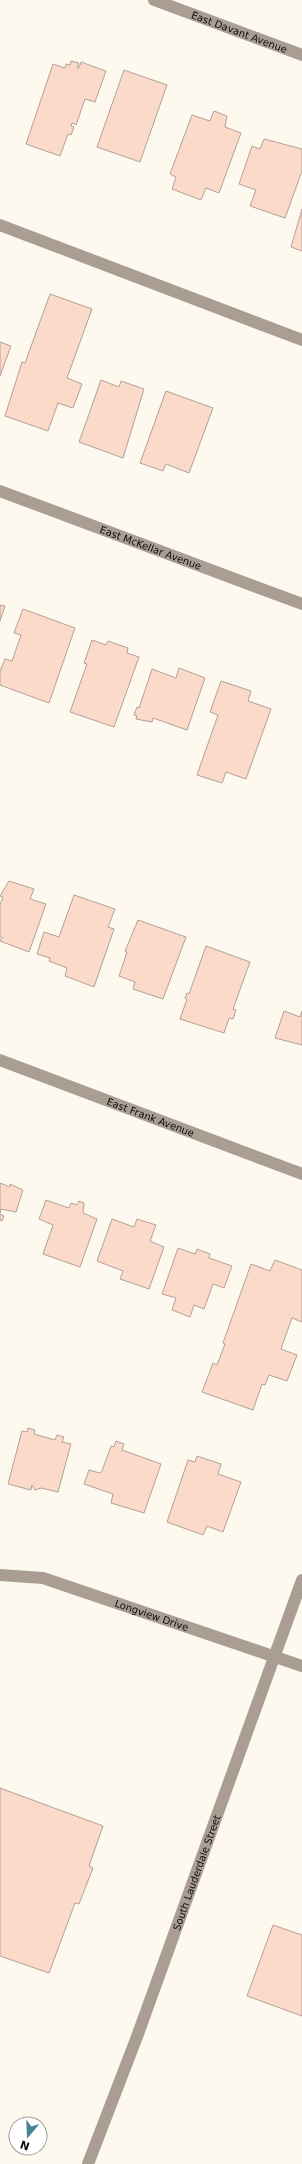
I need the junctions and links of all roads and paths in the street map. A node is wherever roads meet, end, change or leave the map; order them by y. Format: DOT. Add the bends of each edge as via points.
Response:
graph roads {
  1 [pos="154,0"];
  2 [pos="302,55"];
  3 [pos="0,225"];
  4 [pos="302,340"];
  5 [pos="0,491"];
  6 [pos="302,604"];
  7 [pos="0,1060"];
  8 [pos="302,1174"];
  9 [pos="0,1575"];
  10 [pos="302,1580"];
  11 [pos="274,1656"];
  12 [pos="302,1666"];
  13 [pos="88,2164"];
  1 -- 2 [label="street, East Davant Avenue"];
  3 -- 4 [label="street"];
  5 -- 6 [label="street, East McKellar Avenue"];
  7 -- 8 [label="street, East Frank Avenue"];
  9 -- 11 [label="street, Longview Drive" via="43,1578"];
  10 -- 11 [label="street, South Lauderdale Street"];
  11 -- 12 [label="street, Longview Drive"];
  11 -- 13 [label="street, South Lauderdale Street" via="138,2034"];
}
